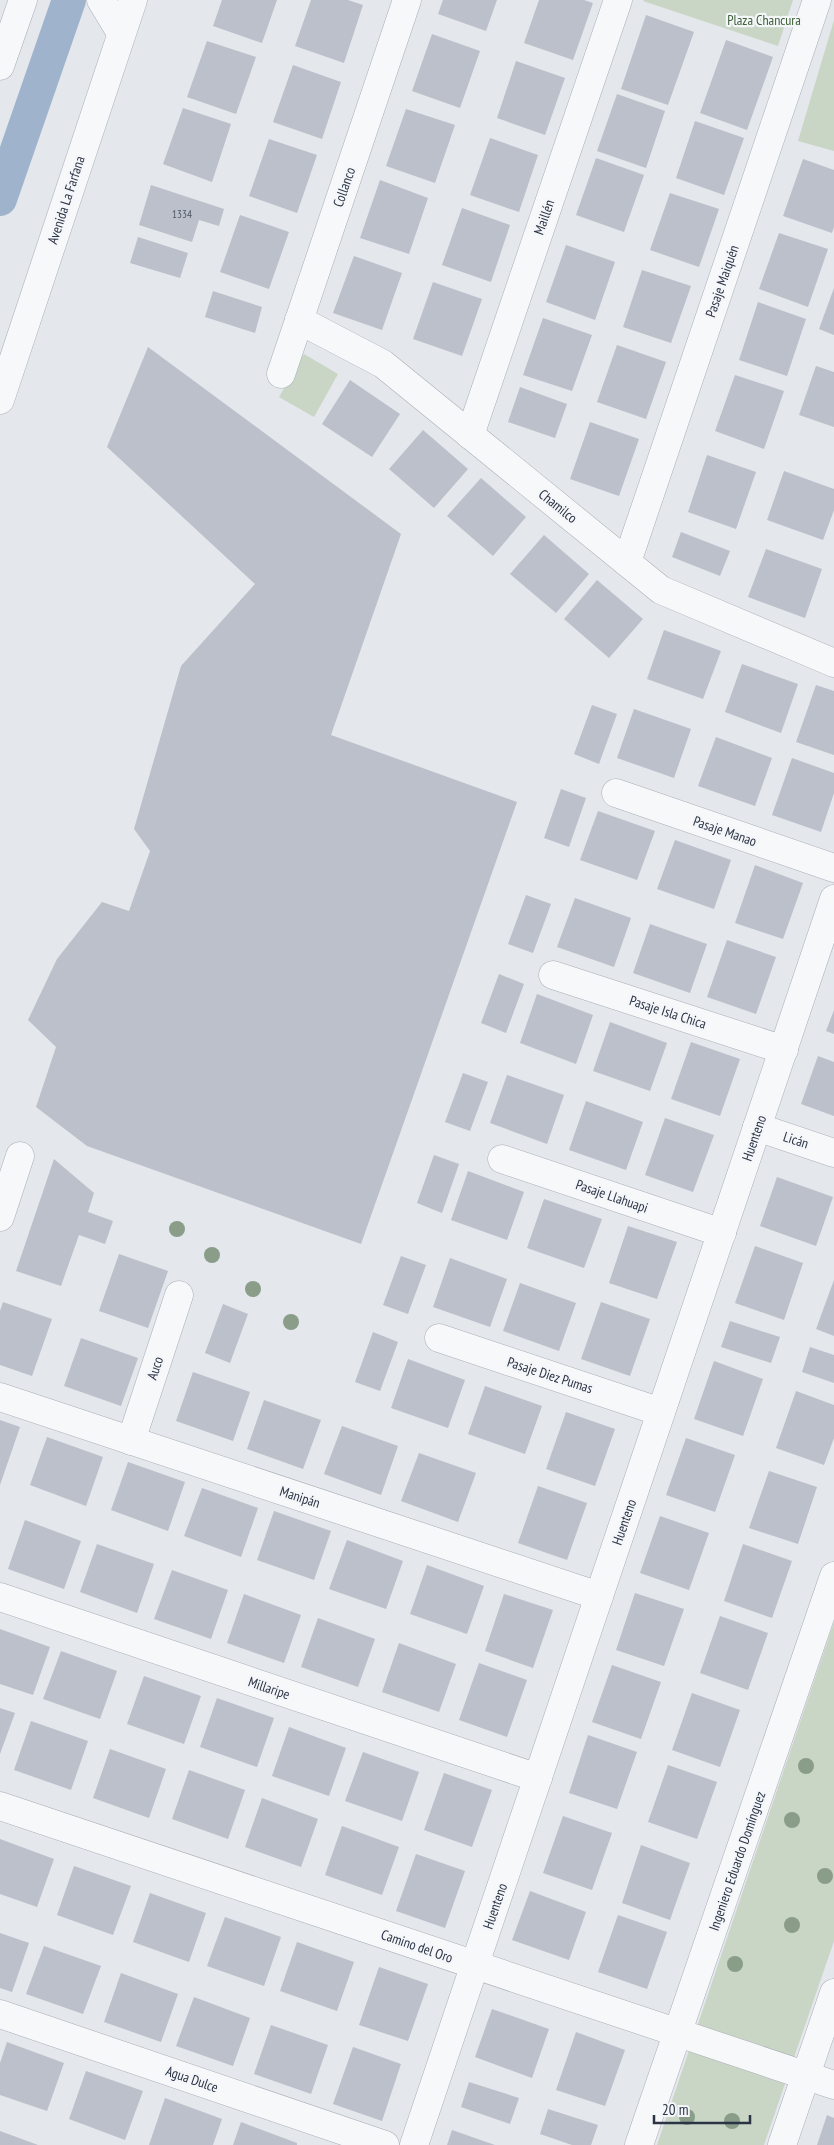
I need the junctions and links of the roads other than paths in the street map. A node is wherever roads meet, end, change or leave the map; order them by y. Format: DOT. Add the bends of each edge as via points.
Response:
graph roads {
  1 [pos="23,0"];
  2 [pos="132,0"];
  3 [pos="408,0"];
  4 [pos="618,0"];
  5 [pos="817,0"];
  6 [pos="102,1"];
  7 [pos="121,33"];
  8 [pos="0,66"];
  9 [pos="299,320"];
  10 [pos="281,374"];
  11 [pos="0,400"];
  12 [pos="470,435"];
  13 [pos="627,562"];
  14 [pos="834,663"];
  15 [pos="616,793"];
  16 [pos="834,868"];
  17 [pos="834,899"];
  18 [pos="553,974"];
  19 [pos="784,1050"];
  20 [pos="757,1127"];
  21 [pos="834,1153"];
  22 [pos="20,1156"];
  23 [pos="502,1159"];
  24 [pos="0,1217"];
  25 [pos="722,1233"];
  26 [pos="179,1294"];
  27 [pos="439,1338"];
  28 [pos="0,1397"];
  29 [pos="661,1412"];
  30 [pos="131,1441"];
  31 [pos="834,1576"];
  32 [pos="599,1596"];
  33 [pos="0,1597"];
  34 [pos="538,1778"];
  35 [pos="0,1806"];
  36 [pos="474,1966"];
  37 [pos="834,1993"];
  38 [pos="0,2014"];
  39 [pos="678,2034"];
  40 [pos="805,2076"];
  41 [pos="834,2085"];
  42 [pos="385,2145"];
  43 [pos="414,2145"];
  44 [pos="639,2145"];
  45 [pos="782,2145"];
  1 -- 8 [label="street"];
  2 -- 7 [label="street, Avenida La Farfana"];
  3 -- 9 [label="street, Collanco"];
  4 -- 12 [label="street, Maillén"];
  5 -- 13 [label="street, Pasaje Maiquén"];
  6 -- 7 [label="street"];
  7 -- 11 [label="street, Avenida La Farfana"];
  9 -- 10 [label="street, Collanco"];
  9 -- 12 [label="street, Chamilco" via="383,364"];
  12 -- 13 [label="street, Chamilco"];
  13 -- 14 [label="street, Chamilco" via="661,590"];
  15 -- 16 [label="street, Pasaje Manao"];
  17 -- 19 [label="street, Huenteno"];
  18 -- 19 [label="street, Pasaje Isla Chica"];
  19 -- 20 [label="street, Huenteno"];
  20 -- 21 [label="street, Licán"];
  20 -- 25 [label="street, Huenteno"];
  22 -- 24 [label="street"];
  23 -- 25 [label="street, Pasaje Llahuapi"];
  25 -- 29 [label="street, Huenteno"];
  26 -- 30 [label="street, Auco"];
  27 -- 29 [label="street, Pasaje Diez Pumas"];
  28 -- 30 [label="street, Manipán"];
  29 -- 32 [label="street, Huenteno"];
  30 -- 32 [label="street, Manipán"];
  31 -- 39 [label="street, Ingeniero Eduardo Domínguez"];
  32 -- 34 [label="street, Huenteno"];
  33 -- 34 [label="street, Millaripe"];
  34 -- 36 [label="street, Huenteno"];
  35 -- 36 [label="street, Camino del Oro"];
  36 -- 39 [label="street, Camino del Oro"];
  36 -- 43 [label="street, Huenteno"];
  37 -- 40 [label="street"];
  38 -- 42 [label="street, Agua Dulce"];
  39 -- 40 [label="street, Camino del Oro"];
  39 -- 44 [label="street, Ingeniero Eduardo Domínguez"];
  40 -- 41 [label="street, Camino del Oro"];
  40 -- 45 [label="street"];
}
